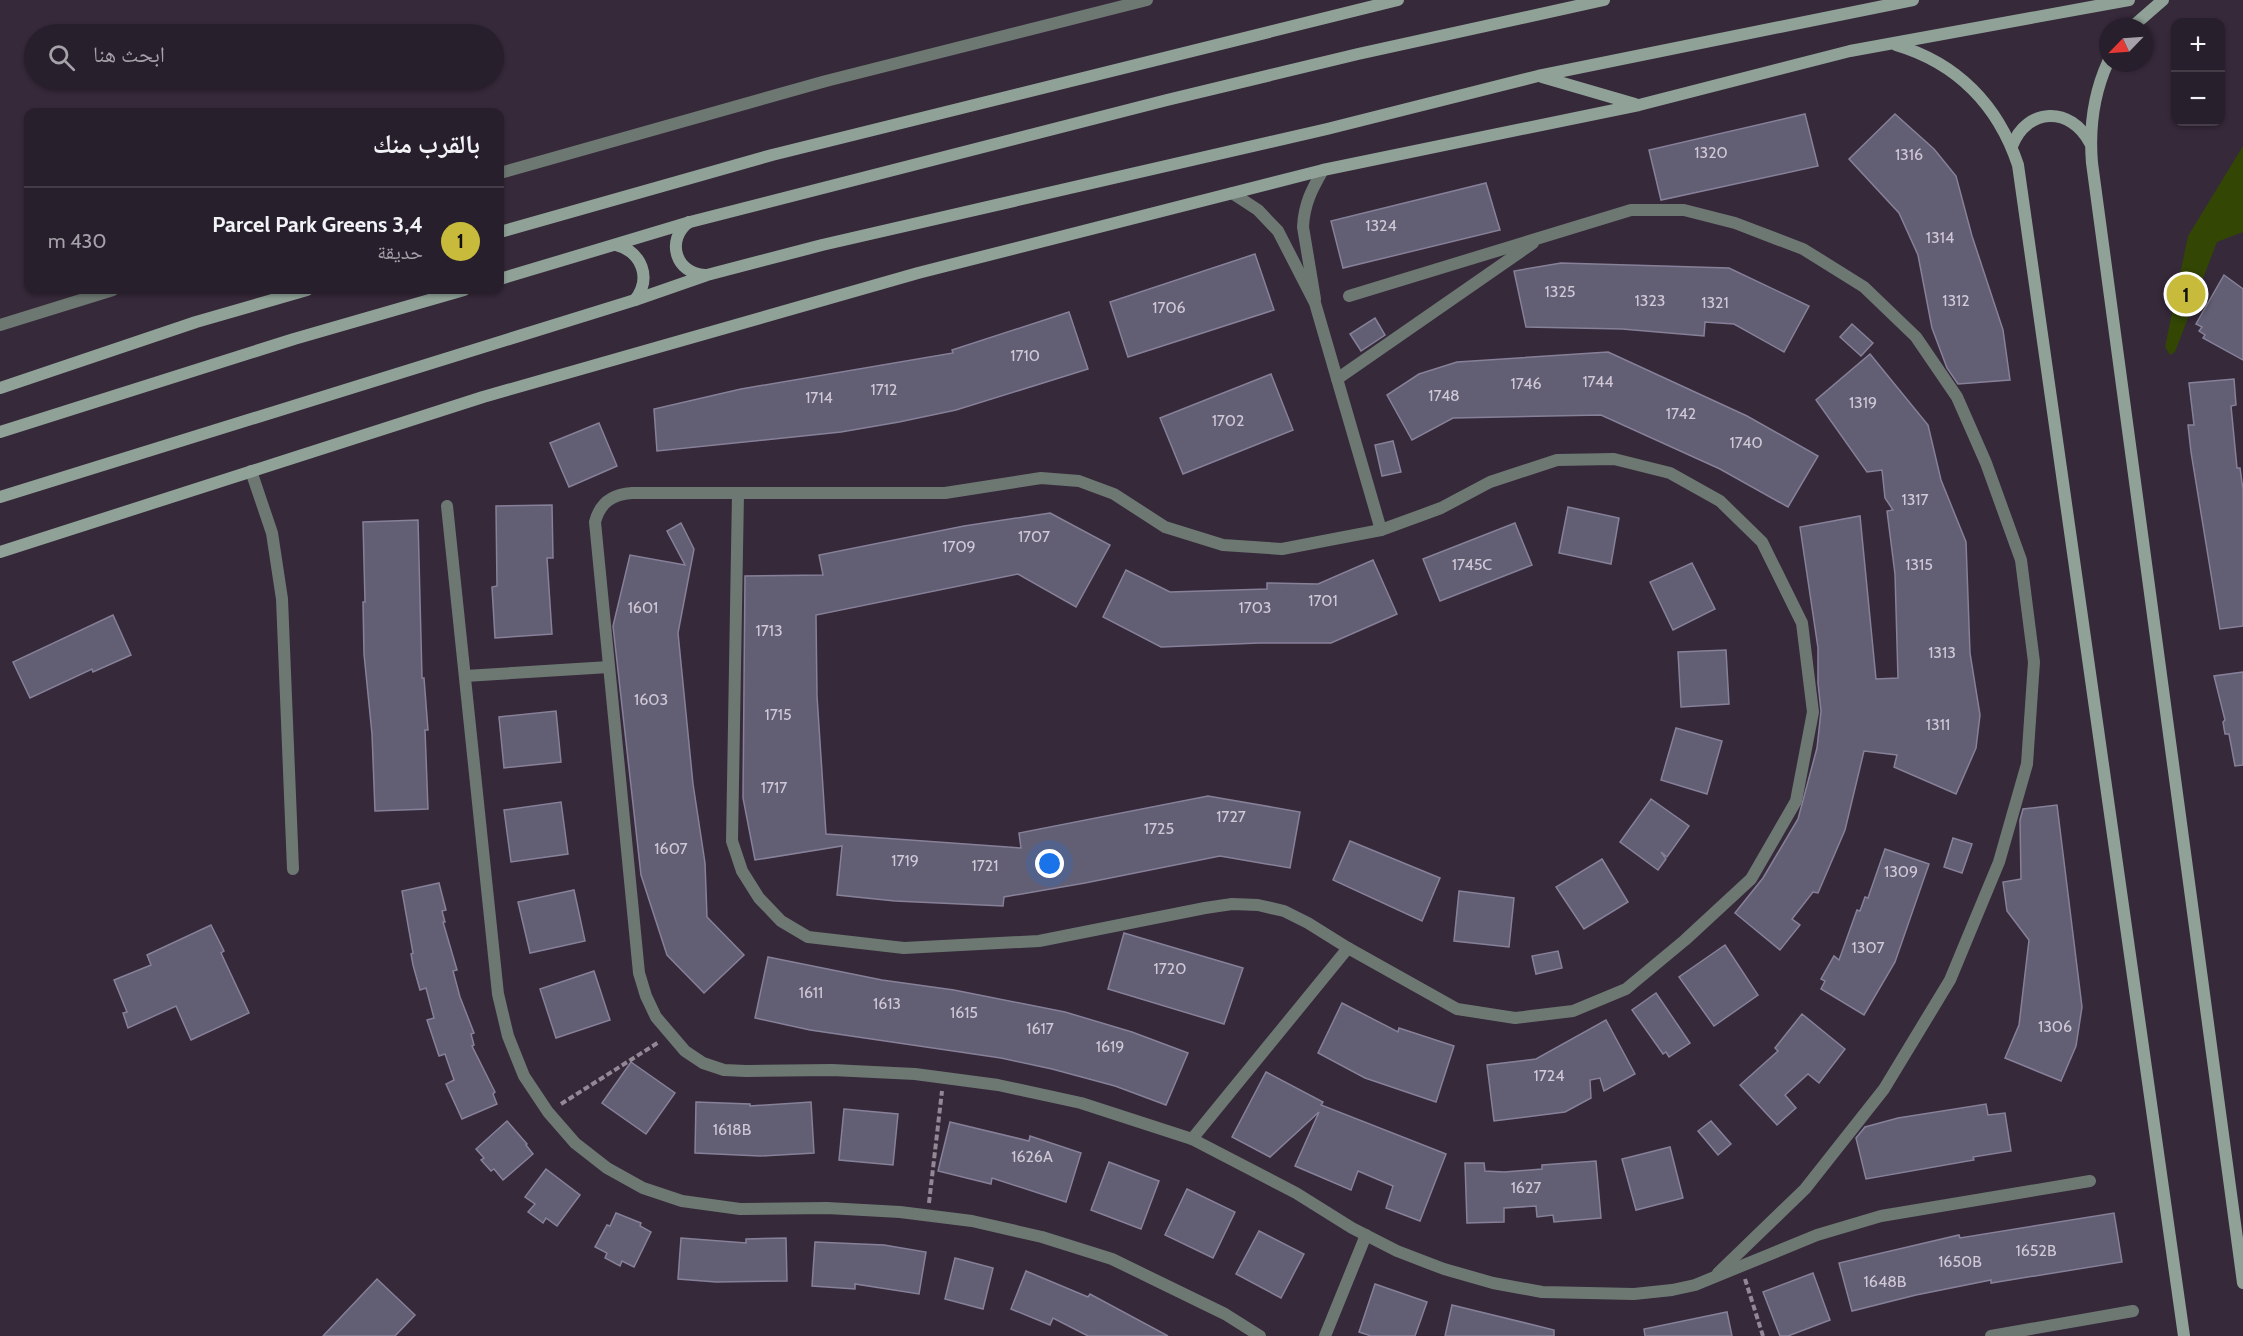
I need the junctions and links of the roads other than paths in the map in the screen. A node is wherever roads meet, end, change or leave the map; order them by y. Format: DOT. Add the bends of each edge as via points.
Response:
graph roads {
  1 [pos="1147,0"];
  2 [pos="1398,0"];
  3 [pos="1604,0"];
  4 [pos="1913,0"];
  5 [pos="2129,0"];
  6 [pos="2163,0"];
  7 [pos="2142,18"];
  8 [pos="1892,44"];
  9 [pos="2104,72"];
  10 [pos="1538,76"];
  11 [pos="1639,105"];
  12 [pos="2090,143"];
  13 [pos="2012,146"];
  14 [pos="1323,170"];
  15 [pos="504,172"];
  16 [pos="1232,193"];
  17 [pos="690,222"];
  18 [pos="504,231"];
  19 [pos="1543,237"];
  20 [pos="616,245"];
  21 [pos="707,275"];
  22 [pos="504,278"];
  23 [pos="100,294"];
  24 [pos="293,294"];
  25 [pos="450,294"];
  26 [pos="1349,296"];
  27 [pos="635,300"];
  28 [pos="1315,303"];
  29 [pos="0,325"];
  30 [pos="1337,379"];
  31 [pos="0,388"];
  32 [pos="0,432"];
  33 [pos="251,471"];
  34 [pos="738,493"];
  35 [pos="0,497"];
  36 [pos="447,506"];
  37 [pos="1381,530"];
  38 [pos="0,552"];
  39 [pos="609,667"];
  40 [pos="465,676"];
  41 [pos="293,869"];
  42 [pos="1348,948"];
  43 [pos="1192,1139"];
  44 [pos="2090,1180"];
  45 [pos="1366,1235"];
  46 [pos="1714,1277"];
  47 [pos="2243,1282"];
  48 [pos="2133,1311"];
  49 [pos="1260,1336"];
  50 [pos="1325,1336"];
  51 [pos="1991,1336"];
  52 [pos="2184,1336"];
  1 -- 15 [label="street" via="826,81"];
  2 -- 18 [label="street" via="784,152"];
  3 -- 17 [label="street" via="1252,79"];
  4 -- 10 [label="street"];
  5 -- 8 [label="street"];
  6 -- 7 [label="street"];
  8 -- 11 [label="street" via="1850,51"];
  8 -- 13 [label="street" via="1931,57 1964,80 1992,110"];
  9 -- 12 [label="street" via="2094,102"];
  10 -- 11 [label="street"];
  10 -- 21 [label="street"];
  11 -- 14 [label="street"];
  12 -- 13 [label="street" via="2072,121 2054,116 2028,123"];
  12 -- 47 [label="street"];
  13 -- 52 [label="street" via="2022,185"];
  14 -- 16 [label="street"];
  14 -- 28 [label="street" via="1310,194 1303,227"];
  16 -- 28 [label="street" via="1258,210 1278,231"];
  16 -- 33 [label="street" via="918,273 483,398"];
  17 -- 20 [label="street"];
  17 -- 21 [label="street" via="678,233 677,256 692,273"];
  19 -- 26 [label="street"];
  19 -- 30 [label="street"];
  19 -- 46 [label="street" via="1631,210 1684,210 1735,223 1803,249 1864,288 1916,338 1957,397 2021,560 2034,662 2027,764 1999,862 1950,980 1884,1089 1805,1189"];
  20 -- 22 [label="street"];
  20 -- 27 [label="street" via="633,253 643,269 643,285"];
  21 -- 27 [label="street"];
  23 -- 29 [label="street"];
  24 -- 31 [label="street"];
  25 -- 32 [label="street"];
  27 -- 35 [label="street"];
  28 -- 30 [label="street"];
  30 -- 37 [label="street"];
  33 -- 38 [label="street"];
  33 -- 41 [label="street" via="272,533 282,599"];
  34 -- 37 [label="street" via="945,493 1041,478 1079,481 1114,494 1166,527 1223,545 1282,549"];
  34 -- 39 [label="street" via="622,493 604,503 595,522"];
  34 -- 42 [label="street" via="732,841 742,871 759,898 781,921 808,937 903,948 1039,941 1205,908 1258,905 1308,922"];
  36 -- 40 [label="street"];
  37 -- 42 [label="street" via="1441,508 1490,482 1557,460 1614,459 1670,473 1720,501 1762,542 1802,623 1813,712 1796,801 1751,879 1626,989 1573,1011 1515,1018 1457,1009"];
  39 -- 40 [label="street"];
  39 -- 43 [label="street" via="639,973 656,1017 685,1052 724,1070 915,1074 998,1085 1081,1103"];
  40 -- 49 [label="street" via="498,994 525,1076 548,1112 575,1143 643,1188 682,1201 740,1209 828,1208 927,1215 1042,1237 1112,1259 1225,1314"];
  42 -- 43 [label="street"];
  43 -- 45 [label="street"];
  44 -- 46 [label="street" via="1881,1216 1817,1235"];
  45 -- 46 [label="street" via="1444,1269 1542,1292 1634,1294 1672,1290"];
  45 -- 50 [label="street"];
  48 -- 51 [label="street"];
}
